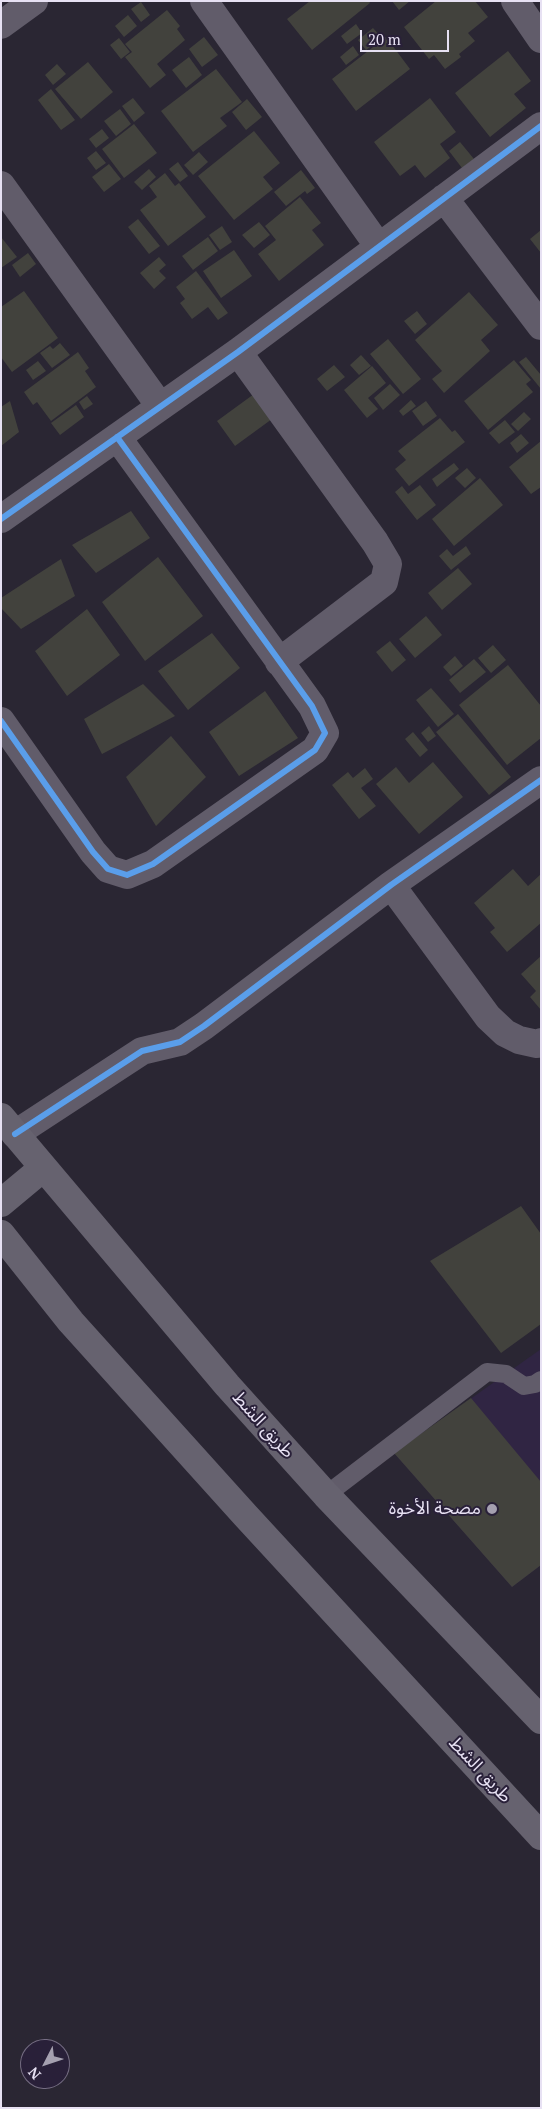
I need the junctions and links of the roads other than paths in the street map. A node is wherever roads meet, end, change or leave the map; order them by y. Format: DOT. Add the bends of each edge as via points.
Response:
graph roads {
  1 [pos="34,1"];
  2 [pos="204,1"];
  3 [pos="515,1"];
  4 [pos="1,26"];
  5 [pos="541,39"];
  6 [pos="541,126"];
  7 [pos="1,185"];
  8 [pos="444,198"];
  9 [pos="379,247"];
  10 [pos="541,326"];
  11 [pos="238,352"];
  12 [pos="160,406"];
  13 [pos="117,437"];
  14 [pos="1,519"];
  15 [pos="279,662"];
  16 [pos="1,720"];
  17 [pos="541,780"];
  18 [pos="391,885"];
  19 [pos="541,1042"];
  20 [pos="8,1126"];
  21 [pos="43,1168"];
  22 [pos="1,1203"];
  23 [pos="1,1234"];
  24 [pos="541,1380"];
  25 [pos="326,1495"];
  26 [pos="541,1720"];
  27 [pos="541,1836"];
  1 -- 4 [label="street"];
  2 -- 9 [label="street"];
  3 -- 5 [label="street"];
  6 -- 8 [label="street"];
  7 -- 12 [label="street"];
  8 -- 9 [label="street"];
  8 -- 10 [label="street"];
  9 -- 11 [label="street"];
  11 -- 12 [label="street"];
  11 -- 15 [label="street" via="388,564 384,582"];
  12 -- 13 [label="street"];
  13 -- 14 [label="street"];
  13 -- 15 [label="street"];
  15 -- 16 [label="street" via="312,706 325,733 315,750 153,864 127,875 108,868 93,852"];
  17 -- 18 [label="street"];
  18 -- 19 [label="street" via="488,1017 505,1033 519,1040"];
  18 -- 20 [label="street" via="196,1032 175,1044 142,1051"];
  20 -- 21 [label="highway, طريق الشط"];
  21 -- 22 [label="highway"];
  21 -- 25 [label="highway, طريق الشط" via="227,1385"];
  23 -- 27 [label="highway, طريق الشط" via="91,1344"];
  24 -- 25 [label="lane" via="524,1386 506,1374 487,1372"];
  25 -- 26 [label="highway, طريق الشط"];
}
